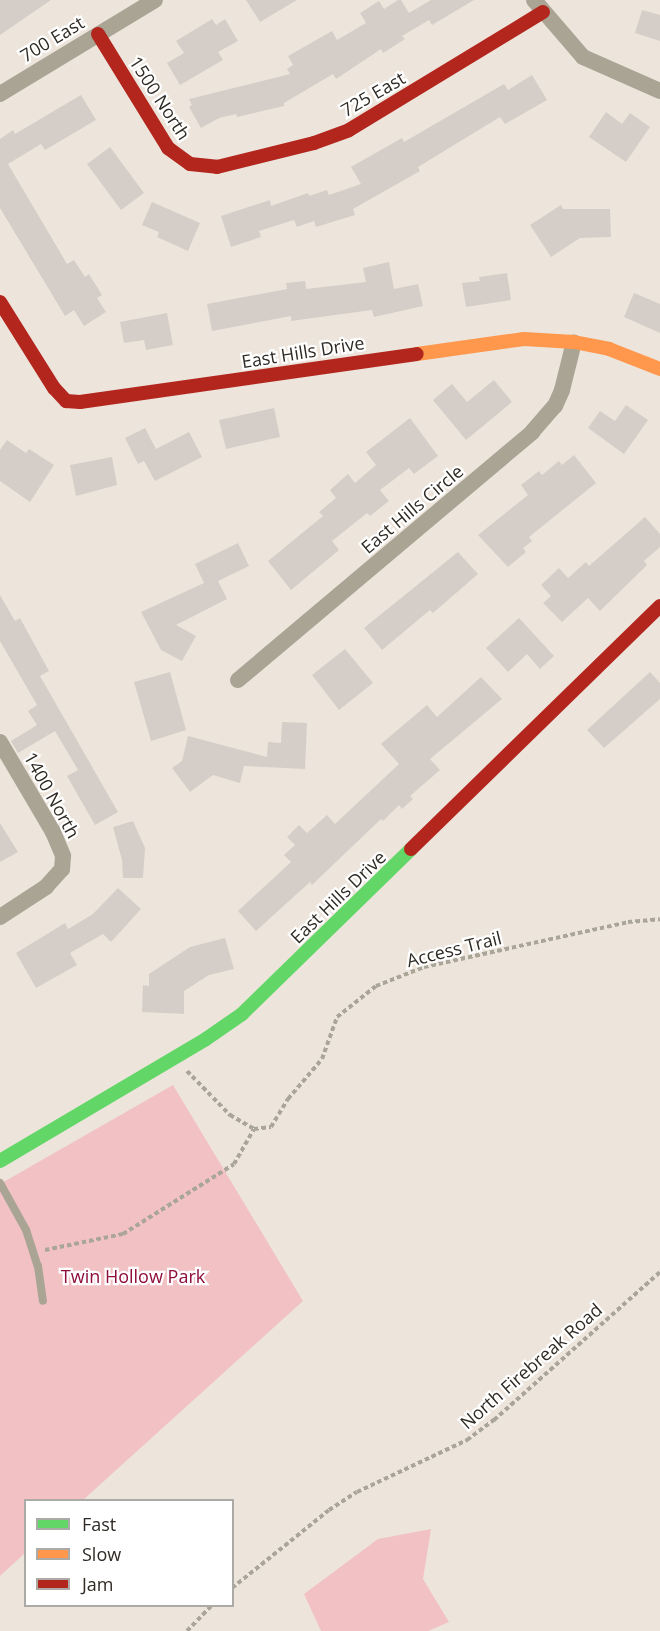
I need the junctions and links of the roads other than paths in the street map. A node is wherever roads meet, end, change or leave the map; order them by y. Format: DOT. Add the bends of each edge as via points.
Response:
graph roads {
  1 [pos="155,0"];
  2 [pos="539,6"];
  3 [pos="98,34"];
  4 [pos="660,91"];
  5 [pos="0,94"];
  6 [pos="204,167"];
  7 [pos="0,302"];
  8 [pos="574,342"];
  9 [pos="660,369"];
  10 [pos="660,606"];
  11 [pos="238,681"];
  12 [pos="0,742"];
  13 [pos="0,917"];
  14 [pos="0,1161"];
  15 [pos="0,1183"];
  16 [pos="43,1301"];
  1 -- 3 [label="street, 700 East"];
  2 -- 4 [label="street" via="583,57"];
  2 -- 6 [label="street, 725 East" via="349,130 314,143"];
  3 -- 5 [label="street, 700 East"];
  3 -- 6 [label="street, 1500 North" via="168,148 178,158"];
  7 -- 8 [label="street, East Hills Drive" via="54,388 66,401 80,402 506,340"];
  8 -- 9 [label="street, East Hills Drive" via="630,356"];
  8 -- 11 [label="street, East Hills Circle" via="555,406 532,432"];
  10 -- 14 [label="street, East Hills Drive" via="259,1000 224,1028"];
  12 -- 13 [label="street, 1400 North" via="63,856 62,869 46,887"];
  15 -- 16 [label="lane" via="26,1230"];
}
